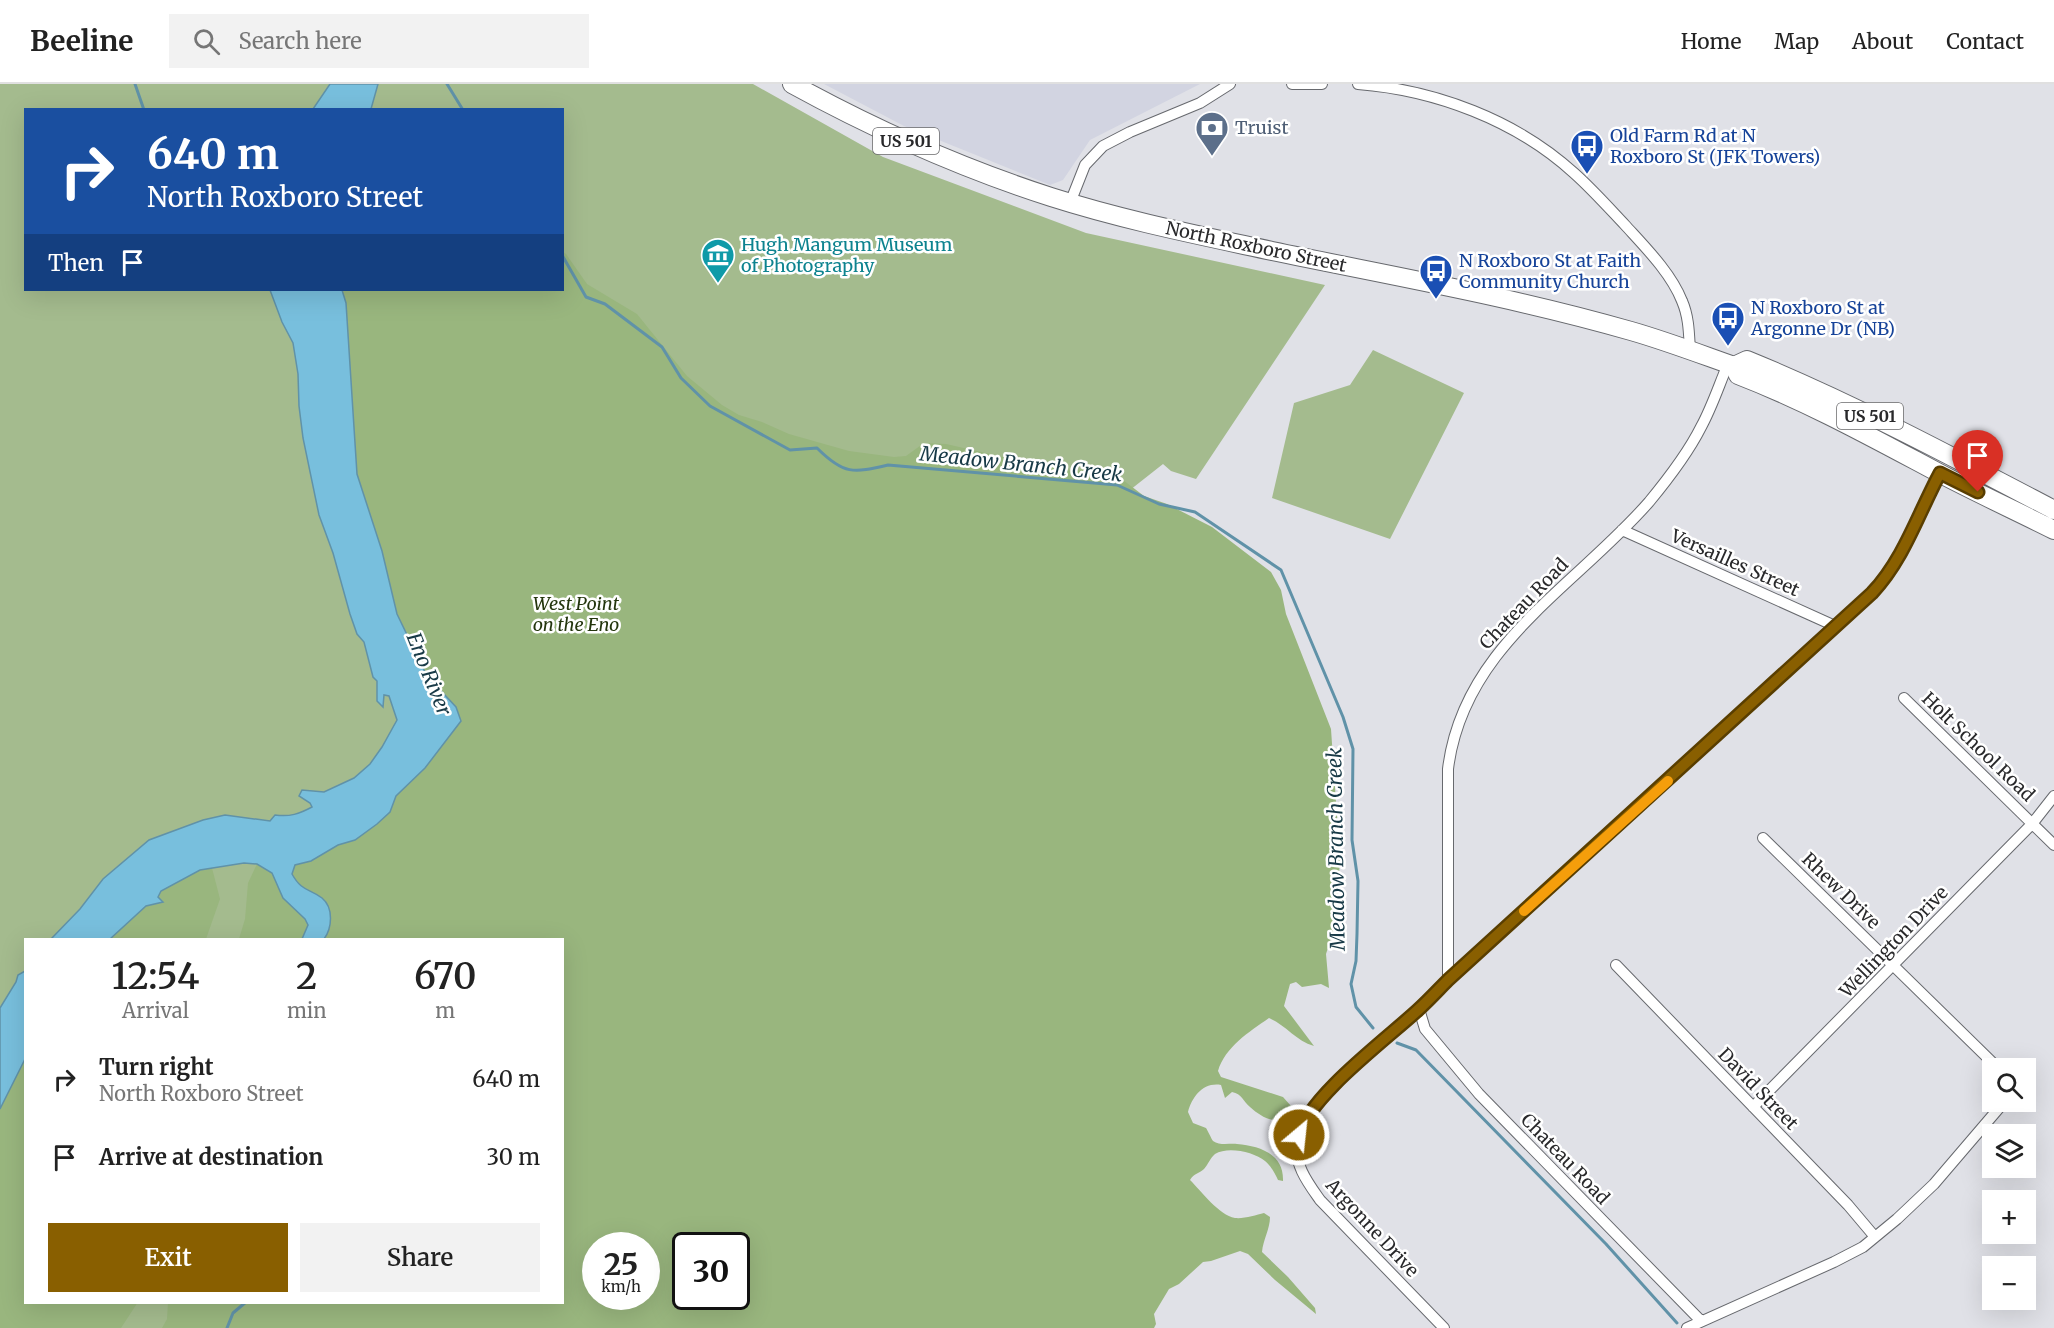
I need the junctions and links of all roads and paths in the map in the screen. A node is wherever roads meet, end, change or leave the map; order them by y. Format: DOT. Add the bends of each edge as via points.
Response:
graph roads {
  1 [pos="792,84"];
  2 [pos="1230,84"];
  3 [pos="1292,84"];
  4 [pos="1322,84"];
  5 [pos="1358,84"];
  6 [pos="1408,87"];
  7 [pos="1070,202"];
  8 [pos="1690,351"];
  9 [pos="1731,365"];
  10 [pos="1859,429"];
  11 [pos="1947,453"];
  12 [pos="1940,473"];
  13 [pos="2031,498"];
  14 [pos="2054,510"];
  15 [pos="1622,530"];
  16 [pos="2054,530"];
  17 [pos="1835,626"];
  18 [pos="1904,698"];
  19 [pos="2054,796"];
  20 [pos="2032,824"];
  21 [pos="1763,838"];
  22 [pos="2054,845"];
  23 [pos="1616,965"];
  24 [pos="1894,966"];
  25 [pos="1448,980"];
  26 [pos="1419,1009"];
  27 [pos="1988,1058"];
  28 [pos="1753,1107"];
  29 [pos="1996,1112"];
  30 [pos="1875,1237"];
  31 [pos="1701,1321"];
  32 [pos="1444,1328"];
  33 [pos="1687,1328"];
  1 -- 7 [label="highway, North Roxboro Street / US 501" via="921,148 1014,185"];
  2 -- 7 [label="street" via="1200,103 1103,146 1085,165"];
  3 -- 4 [label="street"];
  5 -- 6 [label="street"];
  6 -- 8 [label="street" via="1502,124 1574,172 1639,241 1674,286 1686,312"];
  7 -- 8 [label="highway, North Roxboro Street / US 501" via="1206,237 1558,313"];
  8 -- 9 [label="highway, North Roxboro Street / US 501"];
  9 -- 10 [label="highway, North Roxboro Street / US 501" via="1738,375"];
  9 -- 11 [label="highway, North Roxboro Street / US 501" via="1747,360"];
  9 -- 15 [label="street, Chateau Road" via="1684,454"];
  10 -- 11 [label="highway" via="1879,431 1932,456"];
  10 -- 12 [label="highway, North Roxboro Street / US 501"];
  11 -- 13 [label="highway, North Roxboro Street / US 501"];
  12 -- 13 [label="highway" via="1952,467 2021,501"];
  12 -- 16 [label="highway, North Roxboro Street / US 501"];
  12 -- 17 [label="street, Argonne Drive" via="1890,572"];
  13 -- 14 [label="highway, North Roxboro Street / US 501"];
  15 -- 17 [label="street, Versailles Street"];
  15 -- 25 [label="street, Chateau Road" via="1511,638 1478,680 1458,722 1450,753 1447,801"];
  17 -- 25 [label="street, Argonne Drive"];
  18 -- 20 [label="street, Holt School Road"];
  19 -- 20 [label="street, Wellington Drive"];
  20 -- 22 [label="street, Holt School Road"];
  20 -- 24 [label="street, Wellington Drive"];
  21 -- 24 [label="street, Rhew Drive"];
  23 -- 28 [label="street, David Street"];
  24 -- 27 [label="street, Rhew Drive"];
  24 -- 28 [label="street, Wellington Drive"];
  25 -- 26 [label="street, Argonne Drive"];
  26 -- 31 [label="street, Chateau Road" via="1425,1029 1479,1094"];
  26 -- 32 [label="street, Argonne Drive" via="1315,1104 1300,1127 1297,1157 1302,1173 1320,1200"];
  28 -- 30 [label="street, David Street"];
  29 -- 30 [label="street" via="1934,1184"];
  30 -- 31 [label="street" via="1834,1263"];
  31 -- 33 [label="street"];
}
